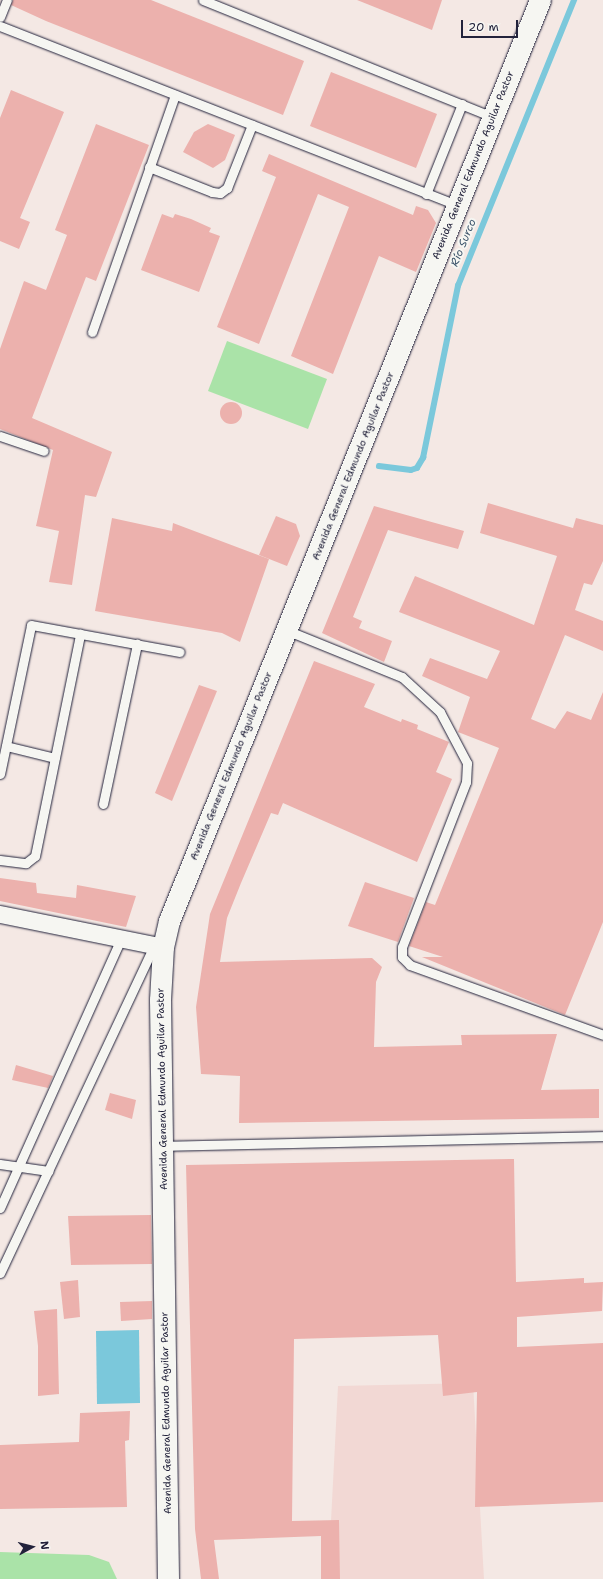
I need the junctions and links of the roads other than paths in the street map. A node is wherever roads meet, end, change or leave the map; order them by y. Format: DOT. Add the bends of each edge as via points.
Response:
graph roads {
  1 [pos="6,0"];
  2 [pos="203,0"];
  3 [pos="540,0"];
  4 [pos="0,17"];
  5 [pos="0,26"];
  6 [pos="175,95"];
  7 [pos="462,104"];
  8 [pos="492,117"];
  9 [pos="252,125"];
  10 [pos="149,167"];
  11 [pos="426,194"];
  12 [pos="457,205"];
  13 [pos="92,332"];
  14 [pos="0,436"];
  15 [pos="44,451"];
  16 [pos="286,630"];
  17 [pos="80,634"];
  18 [pos="137,644"];
  19 [pos="180,652"];
  20 [pos="6,746"];
  21 [pos="55,758"];
  22 [pos="0,774"];
  23 [pos="103,804"];
  24 [pos="0,860"];
  25 [pos="0,914"];
  26 [pos="121,938"];
  27 [pos="158,946"];
  28 [pos="603,1033"];
  29 [pos="603,1136"];
  30 [pos="162,1146"];
  31 [pos="0,1164"];
  32 [pos="18,1167"];
  33 [pos="48,1171"];
  34 [pos="0,1208"];
  35 [pos="0,1274"];
  36 [pos="168,1579"];
  1 -- 4 [label="lane"];
  2 -- 7 [label="lane"];
  3 -- 8 [label="street, Avenida General Edmundo Aguilar Pastor"];
  5 -- 6 [label="lane"];
  6 -- 9 [label="lane"];
  6 -- 10 [label="lane"];
  7 -- 8 [label="lane"];
  7 -- 11 [label="lane"];
  8 -- 12 [label="street, Avenida General Edmundo Aguilar Pastor"];
  9 -- 10 [label="lane" via="227,188 220,193"];
  9 -- 11 [label="lane"];
  10 -- 13 [label="lane"];
  11 -- 12 [label="lane"];
  12 -- 16 [label="street, Avenida General Edmundo Aguilar Pastor"];
  14 -- 15 [label="lane"];
  16 -- 27 [label="street, Avenida General Edmundo Aguilar Pastor"];
  16 -- 28 [label="lane" via="402,677 440,712 466,763 466,782 402,947 402,957 410,965"];
  17 -- 18 [label="lane"];
  17 -- 20 [label="lane" via="31,625"];
  17 -- 21 [label="lane"];
  18 -- 19 [label="lane"];
  18 -- 23 [label="lane"];
  20 -- 21 [label="lane"];
  20 -- 22 [label="lane"];
  21 -- 24 [label="lane" via="35,856 26,863"];
  25 -- 26 [label="street"];
  26 -- 27 [label="street"];
  26 -- 32 [label="lane"];
  27 -- 30 [label="street, Avenida General Edmundo Aguilar Pastor"];
  27 -- 33 [label="lane"];
  29 -- 30 [label="lane"];
  30 -- 36 [label="street, Avenida General Edmundo Aguilar Pastor"];
  31 -- 32 [label="lane"];
  32 -- 33 [label="lane"];
  32 -- 34 [label="lane"];
  33 -- 35 [label="lane"];
}
